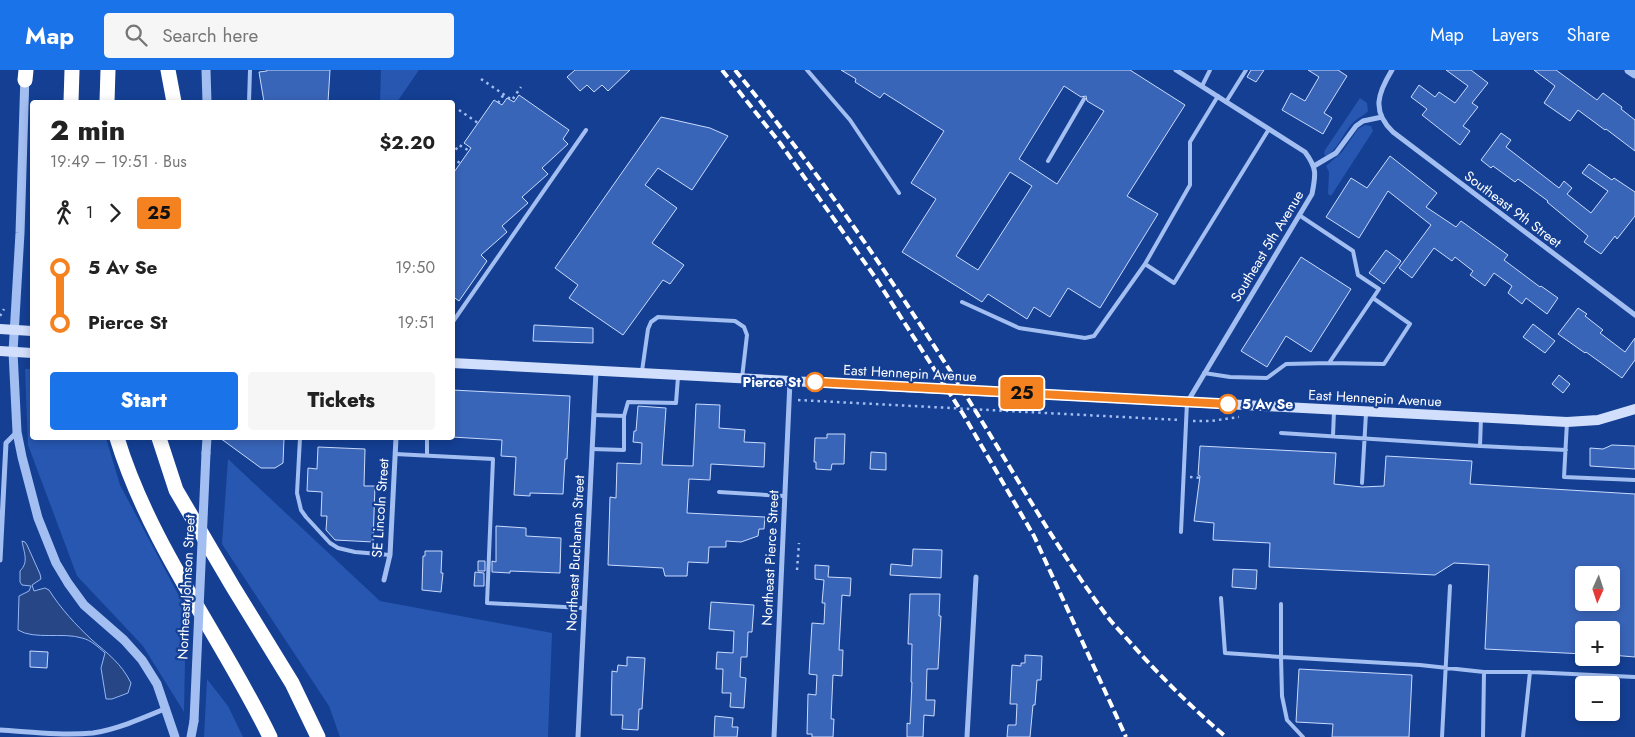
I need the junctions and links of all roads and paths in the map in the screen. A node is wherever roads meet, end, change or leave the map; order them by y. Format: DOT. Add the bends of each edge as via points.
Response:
graph roads {
  1 [pos="72,70"];
  2 [pos="108,70"];
  3 [pos="168,70"];
  4 [pos="206,70"];
  5 [pos="250,70"];
  6 [pos="807,70"];
  7 [pos="1176,70"];
  8 [pos="1210,70"];
  9 [pos="1246,70"];
  10 [pos="1392,70"];
  11 [pos="1629,70"];
  12 [pos="25,73"];
  13 [pos="1635,74"];
  14 [pos="481,79"];
  15 [pos="1202,86"];
  16 [pos="521,87"];
  17 [pos="504,94"];
  18 [pos="1218,96"];
  19 [pos="1084,99"];
  20 [pos="71,100"];
  21 [pos="107,100"];
  22 [pos="174,100"];
  23 [pos="207,100"];
  24 [pos="249,100"];
  25 [pos="1226,102"];
  26 [pos="498,103"];
  27 [pos="459,110"];
  28 [pos="1382,117"];
  29 [pos="478,123"];
  30 [pos="1269,129"];
  31 [pos="586,130"];
  32 [pos="468,150"];
  33 [pos="455,152"];
  34 [pos="455,159"];
  35 [pos="1048,161"];
  36 [pos="460,163"];
  37 [pos="1314,166"];
  38 [pos="899,193"];
  39 [pos="1299,216"];
  40 [pos="1145,264"];
  41 [pos="1373,298"];
  42 [pos="962,302"];
  43 [pos="1635,315"];
  44 [pos="455,319"];
  45 [pos="0,329"];
  46 [pos="14,330"];
  47 [pos="30,331"];
  48 [pos="0,351"];
  49 [pos="13,352"];
  50 [pos="30,353"];
  51 [pos="455,363"];
  52 [pos="1329,363"];
  53 [pos="596,370"];
  54 [pos="642,372"];
  55 [pos="1204,373"];
  56 [pos="678,374"];
  57 [pos="742,378"];
  58 [pos="790,380"];
  59 [pos="789,400"];
  60 [pos="1187,402"];
  61 [pos="1334,409"];
  62 [pos="1635,409"];
  63 [pos="1366,411"];
  64 [pos="594,414"];
  65 [pos="624,416"];
  66 [pos="1481,418"];
  67 [pos="1186,420"];
  68 [pos="1211,421"];
  69 [pos="1567,422"];
  70 [pos="17,432"];
  71 [pos="1281,433"];
  72 [pos="1333,436"];
  73 [pos="1364,438"];
  74 [pos="118,440"];
  75 [pos="160,440"];
  76 [pos="207,440"];
  77 [pos="300,440"];
  78 [pos="396,440"];
  79 [pos="427,440"];
  80 [pos="1480,446"];
  81 [pos="592,450"];
  82 [pos="1566,450"];
  83 [pos="395,454"];
  84 [pos="427,455"];
  85 [pos="1635,480"];
  86 [pos="1362,483"];
  87 [pos="719,492"];
  88 [pos="784,496"];
  89 [pos="1181,532"];
  90 [pos="799,543"];
  91 [pos="390,554"];
  92 [pos="0,560"];
  93 [pos="797,570"];
  94 [pos="976,577"];
  95 [pos="384,580"];
  96 [pos="1450,586"];
  97 [pos="1221,598"];
  98 [pos="1281,604"];
  99 [pos="583,608"];
  100 [pos="1281,657"];
  101 [pos="1446,668"];
  102 [pos="1484,672"];
  103 [pos="1530,672"];
  104 [pos="1635,677"];
  105 [pos="166,708"];
  106 [pos="0,730"];
  107 [pos="176,737"];
  108 [pos="191,737"];
  109 [pos="270,737"];
  110 [pos="318,737"];
  111 [pos="578,737"];
  112 [pos="774,737"];
  113 [pos="967,737"];
  114 [pos="1303,737"];
  115 [pos="1442,737"];
  116 [pos="1483,737"];
  117 [pos="1523,737"];
  1 -- 20 [label="highway"];
  2 -- 21 [label="highway"];
  3 -- 22 [label="highway"];
  4 -- 23 [label="street"];
  5 -- 24 [label="lane"];
  6 -- 38 [label="lane" via="850,120"];
  7 -- 15 [label="street"];
  8 -- 15 [label="lane"];
  9 -- 25 [label="lane"];
  10 -- 28 [label="street" via="1382,87 1378,104"];
  11 -- 13 [label="street"];
  12 -- 46 [label="street"];
  14 -- 17 [label="path"];
  15 -- 18 [label="street"];
  16 -- 17 [label="path" via="512,100"];
  17 -- 26 [label="path"];
  18 -- 25 [label="street"];
  18 -- 40 [label="lane" via="1190,142 1190,185"];
  19 -- 35 [label="lane"];
  25 -- 30 [label="street"];
  27 -- 29 [label="path"];
  28 -- 37 [label="street" via="1356,126 1336,153"];
  28 -- 43 [label="street, Southeast 9th Street" via="1384,124 1393,132"];
  30 -- 37 [label="street" via="1305,152"];
  30 -- 40 [label="lane" via="1174,283"];
  31 -- 44 [label="lane"];
  32 -- 33 [label="path" via="460,145"];
  34 -- 36 [label="path"];
  37 -- 39 [label="street, Southeast 5th Avenue" via="1316,177 1312,194"];
  39 -- 41 [label="lane" via="1353,251 1358,275 1379,289"];
  39 -- 55 [label="street, Southeast 5th Avenue"];
  40 -- 42 [label="lane" via="1094,336 1085,338 1019,328"];
  41 -- 52 [label="lane"];
  41 -- 52 [label="lane" via="1410,324 1384,364"];
  45 -- 46 [label="main road"];
  46 -- 47 [label="main road"];
  46 -- 49 [label="street"];
  48 -- 49 [label="main road"];
  49 -- 50 [label="main road"];
  49 -- 70 [label="street"];
  51 -- 53 [label="main road, East Hennepin Avenue"];
  52 -- 55 [label="lane" via="1286,364 1267,378"];
  53 -- 54 [label="main road, East Hennepin Avenue"];
  53 -- 64 [label="street, Northeast Buchanan Street"];
  54 -- 56 [label="main road, East Hennepin Avenue"];
  54 -- 57 [label="lane" via="648,329 658,317 735,321 744,327 747,336"];
  55 -- 60 [label="street, Southeast 5th Avenue"];
  56 -- 57 [label="main road, East Hennepin Avenue"];
  56 -- 65 [label="lane" via="676,403 628,402"];
  57 -- 58 [label="main road, East Hennepin Avenue"];
  58 -- 59 [label="street, Northeast Pierce Street"];
  58 -- 60 [label="main road, East Hennepin Avenue"];
  59 -- 67 [label="path"];
  59 -- 88 [label="street, Northeast Pierce Street"];
  60 -- 61 [label="main road, East Hennepin Avenue"];
  60 -- 67 [label="lane"];
  61 -- 63 [label="main road, East Hennepin Avenue"];
  61 -- 72 [label="lane"];
  62 -- 69 [label="main road, East Hennepin Avenue" via="1598,420"];
  63 -- 66 [label="main road, East Hennepin Avenue"];
  63 -- 73 [label="lane"];
  64 -- 65 [label="lane"];
  64 -- 81 [label="street, Northeast Buchanan Street"];
  65 -- 81 [label="lane" via="624,450"];
  66 -- 69 [label="main road, East Hennepin Avenue"];
  66 -- 80 [label="lane"];
  67 -- 68 [label="path"];
  67 -- 89 [label="lane"];
  69 -- 82 [label="lane"];
  70 -- 92 [label="street" via="6,443"];
  70 -- 105 [label="street" via="38,518 56,563 84,604 142,660 157,684"];
  71 -- 72 [label="lane"];
  72 -- 73 [label="lane"];
  73 -- 80 [label="lane"];
  73 -- 86 [label="lane"];
  74 -- 109 [label="highway" via="149,520"];
  75 -- 110 [label="highway" via="176,490 292,682"];
  76 -- 108 [label="street, Northeast Johnson Street, bridge"];
  77 -- 91 [label="lane" via="297,492 306,517 338,548"];
  78 -- 83 [label="street, SE Lincoln Street"];
  79 -- 84 [label="lane"];
  80 -- 82 [label="lane"];
  81 -- 99 [label="street, Northeast Buchanan Street"];
  82 -- 85 [label="lane" via="1564,477"];
  83 -- 84 [label="lane"];
  83 -- 91 [label="street, SE Lincoln Street"];
  84 -- 99 [label="lane" via="493,459 487,603"];
  87 -- 88 [label="lane"];
  88 -- 112 [label="street, Northeast Pierce Street"];
  90 -- 93 [label="path"];
  91 -- 95 [label="street, SE Lincoln Street"];
  94 -- 113 [label="street"];
  96 -- 101 [label="lane"];
  97 -- 100 [label="lane" via="1225,653"];
  98 -- 100 [label="lane"];
  99 -- 111 [label="street, Northeast Buchanan Street"];
  100 -- 101 [label="lane"];
  100 -- 114 [label="lane" via="1282,696 1287,720"];
  101 -- 102 [label="lane"];
  101 -- 115 [label="lane"];
  102 -- 103 [label="lane"];
  102 -- 116 [label="lane"];
  103 -- 104 [label="lane"];
  103 -- 117 [label="lane"];
  105 -- 106 [label="street" via="116,728 95,732 70,735"];
  105 -- 107 [label="street"];
}
